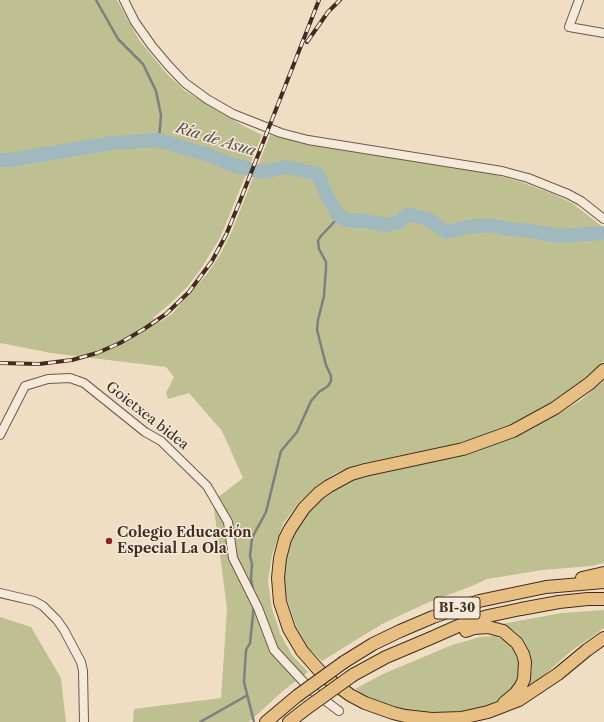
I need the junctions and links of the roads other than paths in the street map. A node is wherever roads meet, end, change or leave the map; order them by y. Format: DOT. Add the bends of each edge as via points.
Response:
graph roads {
  1 [pos="124,0"];
  2 [pos="579,0"];
  3 [pos="604,34"];
  4 [pos="604,219"];
  5 [pos="604,370"];
  6 [pos="0,435"];
  7 [pos="604,573"];
  8 [pos="604,582"];
  9 [pos="546,587"];
  10 [pos="0,593"];
  11 [pos="604,600"];
  12 [pos="431,638"];
  13 [pos="604,638"];
  14 [pos="497,708"];
  15 [pos="339,711"];
  16 [pos="84,722"];
  17 [pos="266,722"];
  18 [pos="289,722"];
  1 -- 4 [label="street" via="135,22 152,46 186,83 233,114 280,133 308,140 528,178 581,201"];
  2 -- 3 [label="street" via="569,28"];
  5 -- 14 [label="highway" via="566,401 513,431 463,449 378,466 339,480 319,493 304,508 286,539 280,558 278,578 282,609 295,641 324,676 365,703 405,716 445,719 476,715"];
  6 -- 15 [label="street, Goietxea bidea" via="25,386 48,379 70,378 84,383 145,432 161,441 208,486 228,522 233,558 258,608 274,650 311,690"];
  7 -- 9 [label="highway"];
  8 -- 9 [label="highway, BI-30"];
  9 -- 17 [label="highway, BI-30, bridge" via="479,601 433,617 373,644 297,696"];
  10 -- 16 [label="street" via="34,601 43,606 64,630 83,671"];
  11 -- 12 [label="highway, BI-30" via="559,602 520,609 465,624"];
  12 -- 14 [label="highway" via="488,627 503,631 517,643 525,662 524,679 516,694"];
  12 -- 18 [label="highway, BI-30, bridge" via="386,657 353,675"];
  13 -- 14 [label="highway" via="526,696"];
}
